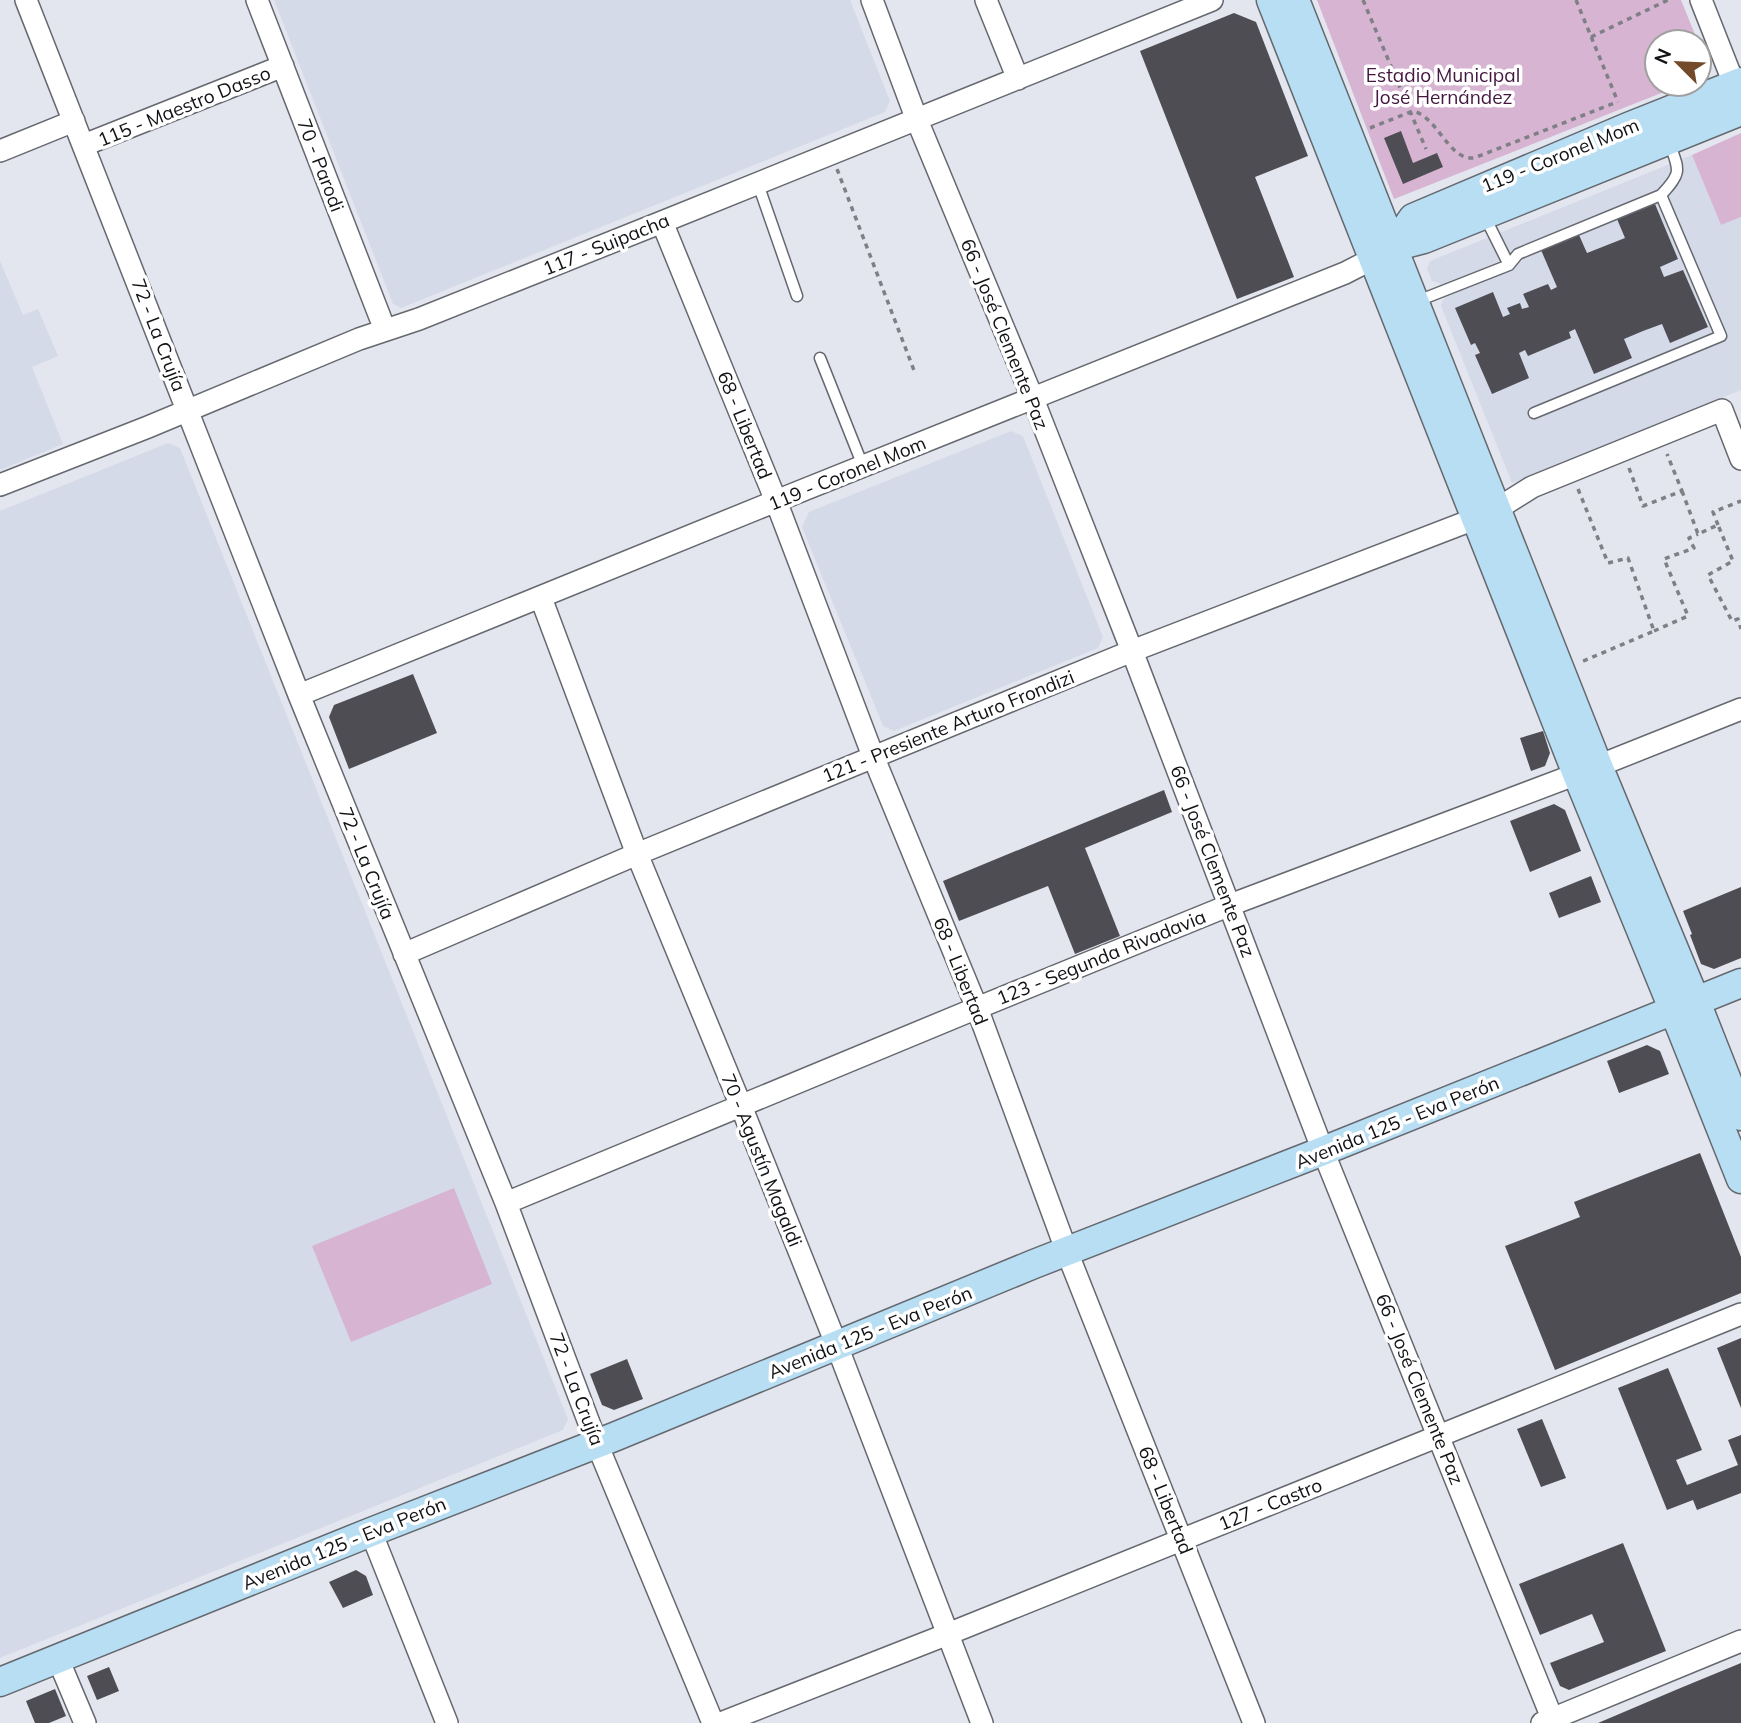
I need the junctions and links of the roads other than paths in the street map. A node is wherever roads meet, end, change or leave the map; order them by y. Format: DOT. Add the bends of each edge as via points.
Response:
graph roads {
  1 [pos="26,0"];
  2 [pos="257,0"];
  3 [pos="872,0"];
  4 [pos="986,0"];
  5 [pos="1212,0"];
  6 [pos="1271,0"];
  7 [pos="1295,0"];
  8 [pos="1700,0"];
  9 [pos="283,66"];
  10 [pos="1018,79"];
  11 [pos="1739,95"];
  12 [pos="918,120"];
  13 [pos="74,121"];
  14 [pos="1669,141"];
  15 [pos="84,145"];
  16 [pos="0,151"];
  17 [pos="758,184"];
  18 [pos="1661,195"];
  19 [pos="1484,215"];
  20 [pos="662,222"];
  21 [pos="1383,253"];
  22 [pos="1509,265"];
  23 [pos="797,296"];
  24 [pos="1415,302"];
  25 [pos="385,330"];
  26 [pos="820,358"];
  27 [pos="1032,399"];
  28 [pos="1732,406"];
  29 [pos="188,410"];
  30 [pos="1534,413"];
  31 [pos="1741,459"];
  32 [pos="863,466"];
  33 [pos="0,485"];
  34 [pos="776,501"];
  35 [pos="1487,514"];
  36 [pos="541,598"];
  37 [pos="1132,650"];
  38 [pos="299,695"];
  39 [pos="1741,709"];
  40 [pos="873,756"];
  41 [pos="1588,770"];
  42 [pos="637,854"];
  43 [pos="1230,905"];
  44 [pos="404,954"];
  45 [pos="1741,983"];
  46 [pos="1685,1006"];
  47 [pos="977,1008"];
  48 [pos="741,1106"];
  49 [pos="1741,1116"];
  50 [pos="1324,1151"];
  51 [pos="1741,1180"];
  52 [pos="506,1203"];
  53 [pos="1067,1252"];
  54 [pos="1741,1314"];
  55 [pos="837,1346"];
  56 [pos="1439,1436"];
  57 [pos="597,1444"];
  58 [pos="370,1532"];
  59 [pos="1181,1540"];
  60 [pos="948,1634"];
  61 [pos="1741,1641"];
  62 [pos="58,1659"];
  63 [pos="0,1682"];
  64 [pos="1549,1722"];
  65 [pos="85,1723"];
  66 [pos="447,1723"];
  67 [pos="713,1723"];
  68 [pos="721,1723"];
  69 [pos="982,1723"];
  70 [pos="1254,1723"];
  1 -- 13 [label="street, 72 - La Crujía"];
  2 -- 9 [label="street, 70 - Parodi"];
  3 -- 12 [label="street, 66 - José Clemente Paz"];
  4 -- 10 [label="street"];
  5 -- 10 [label="street, 117 - Suipacha"];
  6 -- 21 [label="main road"];
  7 -- 21 [label="main road" via="1350,135"];
  8 -- 11 [label="street"];
  9 -- 15 [label="street, 115 - Maestro Dasso"];
  9 -- 25 [label="street, 70 - Parodi"];
  10 -- 12 [label="street, 117 - Suipacha"];
  11 -- 14 [label="main road, 119 - Coronel Mom"];
  11 -- 21 [label="main road, 119 - Coronel Mom" via="1623,114 1413,218"];
  12 -- 17 [label="street, 117 - Suipacha"];
  12 -- 27 [label="street, 66 - José Clemente Paz"];
  13 -- 15 [label="street, 72 - La Crujía"];
  13 -- 16 [label="street, 115 - Maestro Dasso"];
  14 -- 18 [label="lane" via="1678,169 1674,182"];
  14 -- 19 [label="main road, 119 - Coronel Mom"];
  15 -- 29 [label="street, 72 - La Crujía"];
  17 -- 20 [label="street, 117 - Suipacha"];
  17 -- 23 [label="lane"];
  18 -- 22 [label="lane" via="1518,254"];
  18 -- 30 [label="lane" via="1721,336"];
  19 -- 21 [label="main road, 119 - Coronel Mom"];
  19 -- 22 [label="lane"];
  20 -- 25 [label="street, 117 - Suipacha"];
  20 -- 34 [label="street, 68 - Libertad"];
  21 -- 24 [label="main road"];
  21 -- 27 [label="street, 119 - Coronel Mom" via="1345,273"];
  21 -- 35 [label="main road"];
  22 -- 24 [label="lane"];
  24 -- 35 [label="main road"];
  25 -- 29 [label="street, 117 - Suipacha"];
  26 -- 32 [label="lane"];
  27 -- 32 [label="street, 119 - Coronel Mom"];
  27 -- 37 [label="street, 66 - José Clemente Paz"];
  28 -- 31 [label="street"];
  28 -- 35 [label="street, 121 - Presiente Arturo Frondizi" via="1532,487"];
  29 -- 33 [label="street, 117 - Suipacha"];
  29 -- 38 [label="street, 72 - La Crujía"];
  32 -- 34 [label="street, 119 - Coronel Mom"];
  34 -- 36 [label="street, 119 - Coronel Mom"];
  34 -- 40 [label="street, 68 - Libertad"];
  35 -- 37 [label="street, 121 - Presiente Arturo Frondizi"];
  35 -- 41 [label="main road"];
  36 -- 38 [label="street, 119 - Coronel Mom"];
  36 -- 42 [label="street, 70 - Agustín Magaldi"];
  37 -- 40 [label="street, 121 - Presiente Arturo Frondizi"];
  37 -- 43 [label="street, 66 - José Clemente Paz"];
  38 -- 44 [label="street, 72 - La Crujía"];
  39 -- 41 [label="street, 123 - Segunda Rivadavia"];
  40 -- 42 [label="street, 121 - Presiente Arturo Frondizi"];
  40 -- 47 [label="street, 68 - Libertad"];
  41 -- 43 [label="street, 123 - Segunda Rivadavia"];
  41 -- 46 [label="main road"];
  42 -- 44 [label="street, 121 - Presiente Arturo Frondizi"];
  42 -- 48 [label="street, 70 - Agustín Magaldi"];
  43 -- 47 [label="street, 123 - Segunda Rivadavia"];
  43 -- 50 [label="street, 66 - José Clemente Paz"];
  44 -- 52 [label="street, 72 - La Crujía"];
  45 -- 46 [label="main road, Avenida 125 - Eva Perón"];
  46 -- 49 [label="main road"];
  46 -- 50 [label="main road, Avenida 125 - Eva Perón"];
  46 -- 51 [label="main road"];
  47 -- 48 [label="street, 123 - Segunda Rivadavia"];
  47 -- 53 [label="street, 68 - Libertad"];
  48 -- 52 [label="street, 123 - Segunda Rivadavia"];
  48 -- 55 [label="street, 70 - Agustín Magaldi"];
  50 -- 53 [label="main road, Avenida 125 - Eva Perón"];
  50 -- 56 [label="street, 66 - José Clemente Paz"];
  52 -- 57 [label="street, 72 - La Crujía"];
  53 -- 55 [label="main road, Avenida 125 - Eva Perón"];
  53 -- 59 [label="street, 68 - Libertad"];
  54 -- 56 [label="street, 127 - Castro"];
  55 -- 57 [label="main road, Avenida 125 - Eva Perón"];
  55 -- 60 [label="street, 70 - Agustín Magaldi"];
  56 -- 59 [label="street, 127 - Castro"];
  56 -- 64 [label="street, 66 - José Clemente Paz"];
  57 -- 58 [label="main road, Avenida 125 - Eva Perón"];
  57 -- 67 [label="street, 72 - La Crujía"];
  58 -- 62 [label="main road, Avenida 125 - Eva Perón"];
  58 -- 66 [label="street"];
  59 -- 60 [label="street, 127 - Castro"];
  59 -- 70 [label="street, 68 - Libertad"];
  60 -- 68 [label="street, 127 - Castro"];
  60 -- 69 [label="street, 70 - Agustín Magaldi"];
  61 -- 64 [label="street"];
  62 -- 63 [label="main road, Avenida 125 - Eva Perón"];
  62 -- 65 [label="street"];
}
